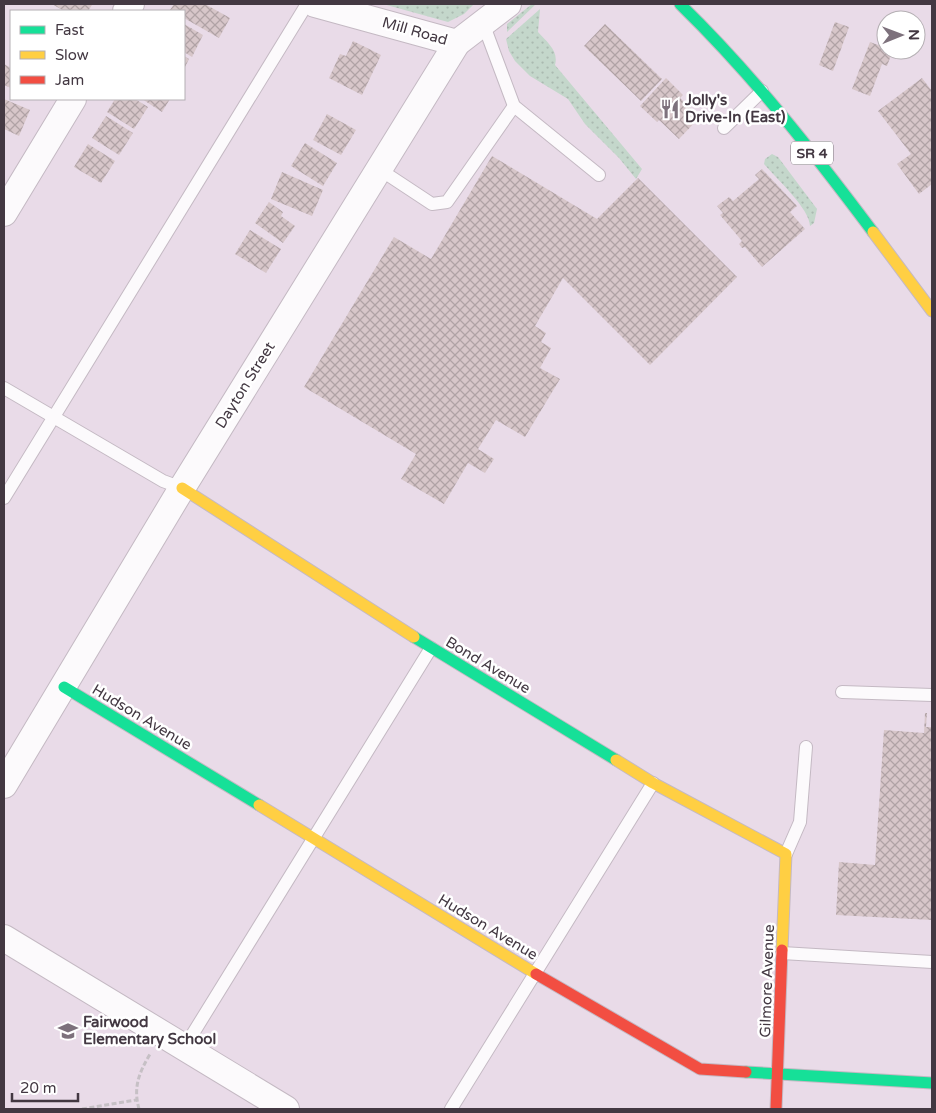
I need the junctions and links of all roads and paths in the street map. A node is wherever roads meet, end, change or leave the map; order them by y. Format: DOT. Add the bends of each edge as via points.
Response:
graph roads {
  1 [pos="307,4"];
  2 [pos="315,4"];
  3 [pos="508,4"];
  4 [pos="680,4"];
  5 [pos="483,23"];
  6 [pos="457,43"];
  7 [pos="762,91"];
  8 [pos="72,100"];
  9 [pos="514,106"];
  10 [pos="724,128"];
  11 [pos="379,169"];
  12 [pos="599,175"];
  13 [pos="4,213"];
  14 [pos="932,311"];
  15 [pos="4,388"];
  16 [pos="54,419"];
  17 [pos="182,488"];
  18 [pos="4,498"];
  19 [pos="431,648"];
  20 [pos="64,687"];
  21 [pos="842,692"];
  22 [pos="932,695"];
  23 [pos="806,747"];
  24 [pos="653,783"];
  25 [pos="4,785"];
  26 [pos="314,840"];
  27 [pos="786,854"];
  28 [pos="4,938"];
  29 [pos="782,953"];
  30 [pos="932,962"];
  31 [pos="535,973"];
  32 [pos="153,1048"];
  33 [pos="184,1048"];
  34 [pos="778,1074"];
  35 [pos="932,1083"];
  36 [pos="136,1100"];
  37 [pos="82,1109"];
  38 [pos="139,1109"];
  39 [pos="286,1109"];
  40 [pos="451,1109"];
  41 [pos="776,1109"];
  1 -- 16 [label="lane"];
  2 -- 6 [label="street, Mill Road"];
  3 -- 5 [label="street, Dayton Street"];
  4 -- 7 [label="main road, SR 4"];
  5 -- 6 [label="street, Dayton Street"];
  5 -- 9 [label="lane"];
  6 -- 11 [label="street, Dayton Street"];
  7 -- 10 [label="lane"];
  7 -- 14 [label="main road, SR 4"];
  8 -- 13 [label="street"];
  9 -- 11 [label="lane" via="447,202 432,204"];
  9 -- 12 [label="lane"];
  11 -- 17 [label="street, Dayton Street"];
  15 -- 16 [label="lane"];
  16 -- 17 [label="lane" via="163,481"];
  16 -- 18 [label="lane"];
  17 -- 19 [label="main road, Bond Avenue"];
  17 -- 20 [label="street, Dayton Street"];
  19 -- 24 [label="main road, Bond Avenue"];
  19 -- 26 [label="lane"];
  20 -- 25 [label="street, Dayton Street"];
  20 -- 26 [label="main road, Hudson Avenue"];
  21 -- 22 [label="lane"];
  23 -- 27 [label="lane" via="800,822"];
  24 -- 27 [label="main road, Bond Avenue"];
  24 -- 31 [label="lane"];
  26 -- 31 [label="main road, Hudson Avenue"];
  26 -- 33 [label="lane"];
  27 -- 29 [label="main road, Gilmore Avenue"];
  28 -- 33 [label="street"];
  29 -- 30 [label="lane"];
  29 -- 34 [label="main road, Gilmore Avenue"];
  31 -- 34 [label="main road, Hudson Avenue" via="700,1069"];
  31 -- 40 [label="lane"];
  32 -- 36 [label="path" via="138,1073"];
  33 -- 39 [label="street"];
  34 -- 35 [label="main road, Hudson Avenue"];
  34 -- 41 [label="main road, Gilmore Avenue"];
  36 -- 37 [label="path"];
  36 -- 38 [label="path"];
}
